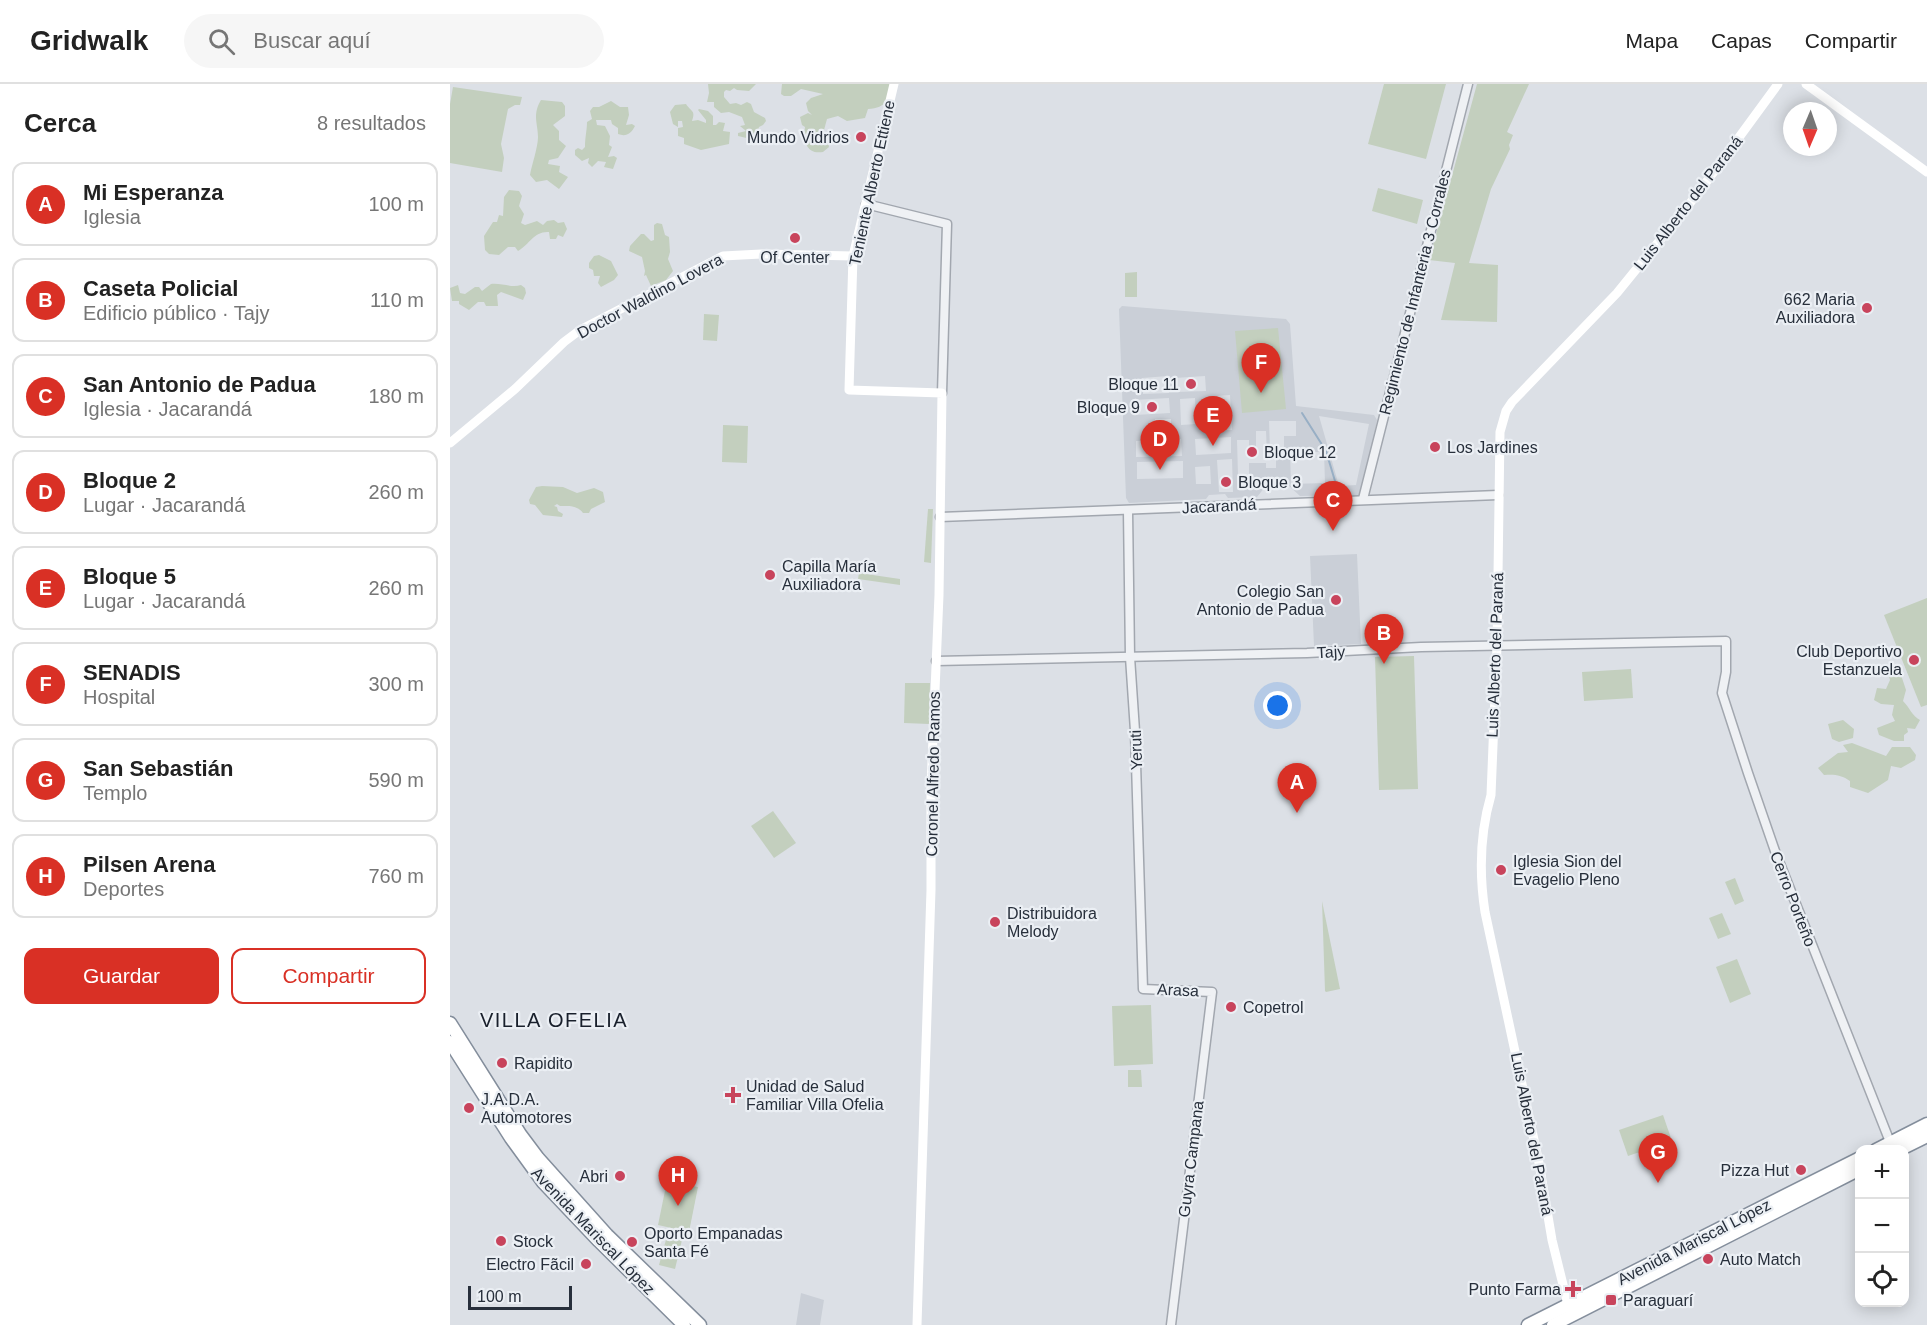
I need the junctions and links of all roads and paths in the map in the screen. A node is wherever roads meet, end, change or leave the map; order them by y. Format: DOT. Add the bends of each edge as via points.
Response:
graph roads {
  1 [pos="894,84"];
  2 [pos="1468,84"];
  3 [pos="1778,84"];
  4 [pos="1806,84"];
  5 [pos="1927,172"];
  6 [pos="866,204"];
  7 [pos="853,256"];
  8 [pos="942,393"];
  9 [pos="450,443"];
  10 [pos="1498,495"];
  11 [pos="1363,499"];
  12 [pos="1128,511"];
  13 [pos="940,517"];
  14 [pos="1726,641"];
  15 [pos="1497,646"];
  16 [pos="1130,657"];
  17 [pos="936,661"];
  18 [pos="1143,988"];
  19 [pos="1212,992"];
  20 [pos="450,1023"];
  21 [pos="450,1042"];
  22 [pos="1927,1124"];
  23 [pos="1927,1136"];
  24 [pos="1893,1145"];
  25 [pos="1897,1145"];
  26 [pos="1900,1145"];
  27 [pos="1855,1161"];
  28 [pos="1855,1172"];
  29 [pos="573,1205"];
  30 [pos="1569,1310"];
  31 [pos="684,1325"];
  32 [pos="700,1325"];
  33 [pos="917,1325"];
  34 [pos="1172,1325"];
  35 [pos="1528,1325"];
  36 [pos="1553,1325"];
  1 -- 6 [label="main road, Teniente Alberto Ettiene"];
  2 -- 11 [label="street, Regimiento de Infanteria 3 Corrales"];
  3 -- 10 [label="main road, Luis Alberto del Paraná" via="1630,278 1506,411 1500,432"];
  4 -- 5 [label="main road"];
  6 -- 7 [label="main road, Teniente Alberto Ettiene"];
  6 -- 8 [label="street, Coronel Alfredo Ramos" via="947,224"];
  7 -- 8 [label="main road, Teniente Alberto Ettiene" via="849,390"];
  7 -- 9 [label="main road, Doctor Waldino Lovera" via="723,256 580,330"];
  8 -- 13 [label="main road, Coronel Alfredo Ramos"];
  10 -- 11 [label="street, Jacarandá"];
  10 -- 15 [label="main road, Luis Alberto del Paraná"];
  11 -- 12 [label="street, Jacarandá"];
  12 -- 13 [label="street, Jacarandá"];
  12 -- 16 [label="street, Yeruti"];
  13 -- 17 [label="main road, Coronel Alfredo Ramos"];
  14 -- 15 [label="street, Tajy"];
  14 -- 24 [label="street, Cerro Porteño" via="1722,693 1748,773 1775,851"];
  15 -- 16 [label="street, Tajy"];
  15 -- 30 [label="main road, Luis Alberto del Paraná" via="1491,795 1484,817 1481,884"];
  16 -- 17 [label="street, Tajy"];
  16 -- 18 [label="street, Yeruti"];
  17 -- 33 [label="main road, Coronel Alfredo Ramos"];
  18 -- 19 [label="street, Arasa"];
  19 -- 34 [label="street, Guyra Campana"];
  20 -- 29 [label="highway, Avenida Mariscal López" via="520,1134"];
  21 -- 29 [label="highway, Avenida Mariscal López" via="527,1161"];
  22 -- 25 [label="highway"];
  23 -- 26 [label="highway"];
  27 -- 30 [label="highway, Avenida Mariscal López"];
  28 -- 30 [label="highway, Avenida Mariscal López"];
  29 -- 31 [label="highway, Avenida Mariscal López"];
  29 -- 32 [label="highway, Avenida Mariscal López"];
  30 -- 35 [label="highway, Avenida Mariscal López"];
  30 -- 36 [label="highway, Avenida Mariscal López"];
}
